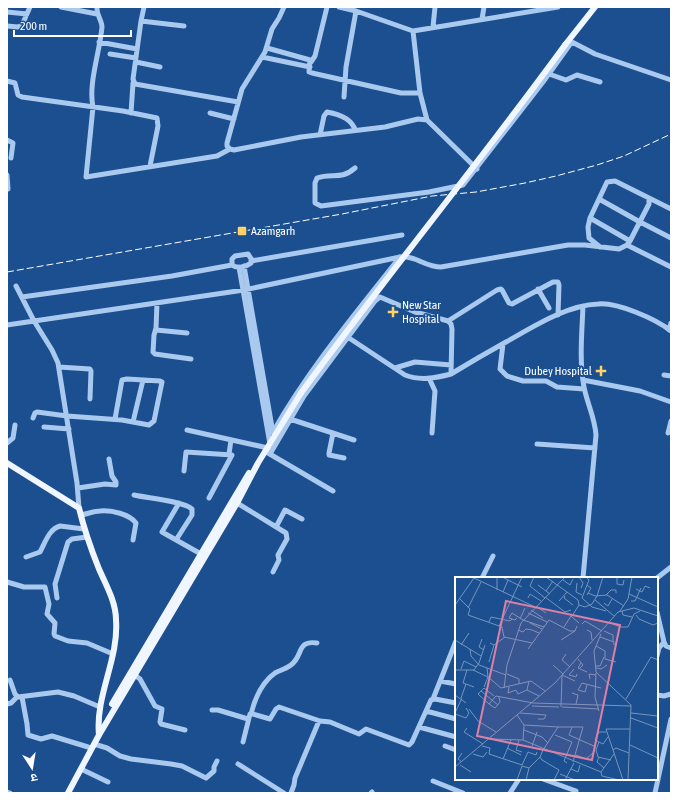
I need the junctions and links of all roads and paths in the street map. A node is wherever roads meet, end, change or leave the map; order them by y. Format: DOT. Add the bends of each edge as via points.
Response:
graph roads {
  1 [pos="30,7"];
  2 [pos="61,7"];
  3 [pos="97,7"];
  4 [pos="144,7"];
  5 [pos="284,7"];
  6 [pos="327,7"];
  7 [pos="339,7"];
  8 [pos="435,7"];
  9 [pos="484,7"];
  10 [pos="558,7"];
  11 [pos="595,7"];
  12 [pos="356,11"];
  13 [pos="7,12"];
  14 [pos="27,14"];
  15 [pos="98,14"];
  16 [pos="482,19"];
  17 [pos="141,21"];
  18 [pos="7,26"];
  19 [pos="184,26"];
  20 [pos="433,27"];
  21 [pos="413,31"];
  22 [pos="99,42"];
  23 [pos="568,42"];
  24 [pos="267,48"];
  25 [pos="137,49"];
  26 [pos="110,54"];
  27 [pos="262,57"];
  28 [pos="136,60"];
  29 [pos="311,62"];
  30 [pos="160,67"];
  31 [pos="310,68"];
  32 [pos="549,74"];
  33 [pos="671,80"];
  34 [pos="7,81"];
  35 [pos="344,81"];
  36 [pos="600,82"];
  37 [pos="134,83"];
  38 [pos="420,93"];
  39 [pos="344,97"];
  40 [pos="238,102"];
  41 [pos="93,107"];
  42 [pos="131,113"];
  43 [pos="210,113"];
  44 [pos="234,119"];
  45 [pos="427,120"];
  46 [pos="355,130"];
  47 [pos="320,135"];
  48 [pos="7,140"];
  49 [pos="230,149"];
  50 [pos="11,158"];
  51 [pos="150,166"];
  52 [pos="355,168"];
  53 [pos="477,169"];
  54 [pos="7,175"];
  55 [pos="8,189"];
  56 [pos="649,198"];
  57 [pos="599,199"];
  58 [pos="671,209"];
  59 [pos="590,218"];
  60 [pos="640,222"];
  61 [pos="402,235"];
  62 [pos="671,238"];
  63 [pos="628,243"];
  64 [pos="600,247"];
  65 [pos="400,257"];
  66 [pos="251,262"];
  67 [pos="232,264"];
  68 [pos="242,267"];
  69 [pos="671,267"];
  70 [pos="16,286"];
  71 [pos="246,289"];
  72 [pos="538,289"];
  73 [pos="22,297"];
  74 [pos="157,303"];
  75 [pos="583,306"];
  76 [pos="549,308"];
  77 [pos="558,315"];
  78 [pos="34,321"];
  79 [pos="448,321"];
  80 [pos="671,323"];
  81 [pos="7,325"];
  82 [pos="156,330"];
  83 [pos="670,331"];
  84 [pos="187,334"];
  85 [pos="349,338"];
  86 [pos="503,344"];
  87 [pos="191,359"];
  88 [pos="451,366"];
  89 [pos="59,367"];
  90 [pos="395,368"];
  91 [pos="451,374"];
  92 [pos="664,375"];
  93 [pos="671,376"];
  94 [pos="429,378"];
  95 [pos="143,380"];
  96 [pos="583,380"];
  97 [pos="584,389"];
  98 [pos="90,399"];
  99 [pos="671,402"];
  100 [pos="67,416"];
  101 [pos="33,418"];
  102 [pos="115,419"];
  103 [pos="290,419"];
  104 [pos="671,421"];
  105 [pos="133,422"];
  106 [pos="15,425"];
  107 [pos="44,426"];
  108 [pos="69,429"];
  109 [pos="187,430"];
  110 [pos="333,433"];
  111 [pos="432,433"];
  112 [pos="668,433"];
  113 [pos="274,435"];
  114 [pos="231,440"];
  115 [pos="354,440"];
  116 [pos="7,443"];
  117 [pos="537,444"];
  118 [pos="595,448"];
  119 [pos="268,449"];
  120 [pos="228,454"];
  121 [pos="344,458"];
  122 [pos="109,459"];
  123 [pos="7,463"];
  124 [pos="258,463"];
  125 [pos="184,471"];
  126 [pos="78,488"];
  127 [pos="333,491"];
  128 [pos="134,496"];
  129 [pos="209,498"];
  130 [pos="179,503"];
  131 [pos="236,503"];
  132 [pos="79,508"];
  133 [pos="81,515"];
  134 [pos="302,519"];
  135 [pos="276,527"];
  136 [pos="84,529"];
  137 [pos="87,536"];
  138 [pos="133,540"];
  139 [pos="176,540"];
  140 [pos="201,554"];
  141 [pos="493,556"];
  142 [pos="26,557"];
  143 [pos="671,567"];
  144 [pos="273,572"];
  145 [pos="482,577"];
  146 [pos="583,577"];
  147 [pos="658,577"];
  148 [pos="7,582"];
  149 [pos="57,598"];
  150 [pos="658,616"];
  151 [pos="664,642"];
  152 [pos="318,643"];
  153 [pos="455,643"];
  154 [pos="671,648"];
  155 [pos="658,652"];
  156 [pos="113,654"];
  157 [pos="449,658"];
  158 [pos="455,659"];
  159 [pos="133,673"];
  160 [pos="10,680"];
  161 [pos="440,681"];
  162 [pos="455,684"];
  163 [pos="671,694"];
  164 [pos="658,695"];
  165 [pos="19,697"];
  166 [pos="433,699"];
  167 [pos="455,703"];
  168 [pos="7,704"];
  169 [pos="100,707"];
  170 [pos="212,710"];
  171 [pos="426,711"];
  172 [pos="250,716"];
  173 [pos="455,719"];
  174 [pos="671,719"];
  175 [pos="319,721"];
  176 [pos="418,727"];
  177 [pos="185,730"];
  178 [pos="99,732"];
  179 [pos="455,737"];
  180 [pos="243,742"];
  181 [pos="91,746"];
  182 [pos="445,746"];
  183 [pos="455,750"];
  184 [pos="217,761"];
  185 [pos="238,764"];
  186 [pos="81,769"];
  187 [pos="658,779"];
  188 [pos="518,780"];
  189 [pos="549,780"];
  190 [pos="658,780"];
  191 [pos="433,781"];
  192 [pos="108,782"];
  193 [pos="559,782"];
  194 [pos="576,791"];
  195 [pos="7,792"];
  196 [pos="10,793"];
  197 [pos="64,793"];
  198 [pos="68,793"];
  199 [pos="284,793"];
  200 [pos="291,793"];
  201 [pos="463,793"];
  202 [pos="510,793"];
  203 [pos="655,793"];
  1 -- 14 [label="street"];
  2 -- 15 [label="street"];
  3 -- 15 [label="street"];
  4 -- 17 [label="street"];
  5 -- 24 [label="street" via="272,29"];
  6 -- 29 [label="street" via="315,56"];
  7 -- 12 [label="street"];
  8 -- 20 [label="street"];
  9 -- 16 [label="street"];
  10 -- 16 [label="street"];
  11 -- 23 [label="main road"];
  12 -- 21 [label="street"];
  12 -- 35 [label="street"];
  13 -- 14 [label="street"];
  14 -- 18 [label="street" via="20,26"];
  15 -- 22 [label="street" via="102,24"];
  16 -- 20 [label="street"];
  17 -- 19 [label="street"];
  17 -- 25 [label="street"];
  20 -- 21 [label="street"];
  21 -- 38 [label="street"];
  22 -- 25 [label="street"];
  22 -- 41 [label="street"];
  23 -- 32 [label="street"];
  23 -- 33 [label="street"];
  23 -- 113 [label="main road, bridge" via="340,340"];
  24 -- 27 [label="street"];
  24 -- 29 [label="street" via="309,59"];
  25 -- 28 [label="street"];
  26 -- 28 [label="street"];
  27 -- 31 [label="street"];
  27 -- 40 [label="street" via="242,89"];
  28 -- 30 [label="street"];
  28 -- 37 [label="street"];
  29 -- 31 [label="street"];
  31 -- 35 [label="street" via="310,73"];
  32 -- 36 [label="street" via="566,80 574,75 580,75"];
  32 -- 53 [label="street"];
  34 -- 41 [label="street" via="15,83 20,97"];
  35 -- 38 [label="street" via="401,93"];
  35 -- 39 [label="street"];
  37 -- 40 [label="street"];
  37 -- 42 [label="street"];
  38 -- 45 [label="street"];
  40 -- 44 [label="street"];
  41 -- 42 [label="street"];
  41 -- 51 [label="street" via="86,177"];
  42 -- 51 [label="street" via="158,120"];
  43 -- 44 [label="street"];
  44 -- 49 [label="street" via="227,143"];
  45 -- 46 [label="street" via="418,119 385,127"];
  45 -- 53 [label="street"];
  46 -- 47 [label="street"];
  46 -- 47 [label="street" via="350,120 327,112"];
  47 -- 49 [label="street"];
  48 -- 50 [label="street" via="13,143"];
  49 -- 51 [label="street" via="217,156"];
  52 -- 53 [label="street" via="344,176 317,178 314,203 321,206 462,186"];
  54 -- 55 [label="street"];
  56 -- 57 [label="street" via="611,180 607,182"];
  56 -- 58 [label="street"];
  56 -- 60 [label="street" via="649,204"];
  57 -- 59 [label="street"];
  57 -- 60 [label="street"];
  59 -- 63 [label="street"];
  59 -- 64 [label="street" via="589,238"];
  60 -- 62 [label="street"];
  60 -- 63 [label="street"];
  61 -- 66 [label="street"];
  63 -- 64 [label="street" via="619,249"];
  63 -- 69 [label="street"];
  64 -- 65 [label="street" via="568,245 441,267"];
  65 -- 71 [label="street"];
  65 -- 113 [label="street" via="326,351 293,398"];
  66 -- 67 [label="street" via="250,256 244,254 235,256"];
  66 -- 68 [label="street"];
  67 -- 68 [label="street"];
  67 -- 73 [label="street" via="172,276"];
  68 -- 71 [label="street"];
  70 -- 73 [label="street"];
  71 -- 74 [label="street"];
  71 -- 113 [label="street"];
  71 -- 119 [label="street"];
  72 -- 76 [label="street"];
  72 -- 77 [label="street" via="558,282"];
  72 -- 79 [label="street" via="512,304 502,290 497,290"];
  73 -- 78 [label="street"];
  74 -- 78 [label="street"];
  74 -- 82 [label="street"];
  75 -- 77 [label="street"];
  75 -- 83 [label="street" via="599,303 618,306"];
  75 -- 96 [label="street"];
  77 -- 86 [label="street"];
  78 -- 81 [label="street"];
  78 -- 89 [label="street" via="55,355"];
  79 -- 85 [label="street" via="416,312 380,296"];
  79 -- 88 [label="street" via="452,329"];
  80 -- 83 [label="street"];
  82 -- 84 [label="street"];
  82 -- 87 [label="street" via="153,338 154,353"];
  85 -- 90 [label="street"];
  85 -- 103 [label="street" via="304,396"];
  86 -- 91 [label="street"];
  86 -- 97 [label="street" via="500,369 507,376 523,381 546,381 557,387"];
  88 -- 90 [label="street" via="415,362"];
  88 -- 91 [label="street"];
  89 -- 98 [label="street" via="90,369"];
  89 -- 100 [label="street"];
  90 -- 94 [label="street" via="410,377"];
  91 -- 94 [label="street"];
  92 -- 93 [label="street"];
  94 -- 111 [label="street" via="435,391"];
  95 -- 102 [label="street" via="122,380"];
  95 -- 105 [label="street"];
  95 -- 105 [label="street" via="162,382 154,421 148,425"];
  96 -- 97 [label="street"];
  96 -- 99 [label="street" via="640,391"];
  97 -- 118 [label="street" via="595,429"];
  100 -- 101 [label="street" via="37,412"];
  100 -- 102 [label="street"];
  100 -- 108 [label="street"];
  102 -- 105 [label="street"];
  103 -- 110 [label="street"];
  103 -- 119 [label="street"];
  104 -- 112 [label="street"];
  106 -- 116 [label="street" via="13,438"];
  107 -- 108 [label="street"];
  108 -- 126 [label="street"];
  109 -- 114 [label="street"];
  110 -- 115 [label="street"];
  110 -- 121 [label="street" via="329,453"];
  113 -- 119 [label="main road"];
  114 -- 119 [label="street"];
  114 -- 120 [label="street"];
  117 -- 118 [label="street"];
  118 -- 146 [label="street"];
  119 -- 124 [label="main road"];
  119 -- 127 [label="street"];
  120 -- 125 [label="street" via="186,452"];
  120 -- 129 [label="street" via="232,455"];
  122 -- 126 [label="street" via="116,485"];
  123 -- 132 [label="main road"];
  124 -- 131 [label="main road"];
  124 -- 140 [label="main road" via="249,473"];
  126 -- 132 [label="street"];
  128 -- 130 [label="street"];
  130 -- 139 [label="street" via="162,532"];
  130 -- 139 [label="street" via="190,507 192,513"];
  131 -- 135 [label="street"];
  131 -- 159 [label="main road"];
  132 -- 133 [label="main road"];
  133 -- 136 [label="main road"];
  133 -- 138 [label="street" via="101,511 117,512 136,522"];
  134 -- 135 [label="street" via="285,510"];
  135 -- 144 [label="street" via="285,532 287,537"];
  136 -- 137 [label="main road"];
  136 -- 142 [label="street" via="56,527 40,552"];
  137 -- 149 [label="street" via="68,542 55,584"];
  137 -- 156 [label="main road" via="116,612 117,628"];
  139 -- 140 [label="street"];
  140 -- 159 [label="main road"];
  141 -- 145 [label="street"];
  143 -- 147 [label="street"];
  148 -- 156 [label="street" via="24,587 45,587 49,604 48,614 55,623 55,636 68,641 88,643"];
  150 -- 151 [label="street"];
  151 -- 154 [label="street"];
  151 -- 155 [label="street"];
  152 -- 172 [label="street" via="305,644 291,665 273,674 258,692"];
  153 -- 157 [label="street"];
  156 -- 169 [label="main road"];
  157 -- 158 [label="street"];
  157 -- 161 [label="street"];
  159 -- 177 [label="street" via="142,682 155,706 162,710 161,724"];
  159 -- 178 [label="main road"];
  160 -- 165 [label="street"];
  161 -- 162 [label="street"];
  161 -- 166 [label="street"];
  163 -- 164 [label="street"];
  165 -- 168 [label="street"];
  165 -- 169 [label="street" via="58,692"];
  165 -- 181 [label="street" via="28,735 41,739 52,736"];
  166 -- 167 [label="street"];
  166 -- 171 [label="street"];
  169 -- 178 [label="main road"];
  170 -- 172 [label="street"];
  171 -- 173 [label="street"];
  171 -- 176 [label="street"];
  172 -- 175 [label="street" via="270,719 279,707"];
  172 -- 180 [label="street"];
  174 -- 187 [label="street"];
  175 -- 176 [label="street" via="330,722 359,734 366,729 409,745"];
  175 -- 200 [label="street"];
  176 -- 179 [label="street"];
  178 -- 181 [label="main road"];
  181 -- 184 [label="street" via="107,748 131,759 182,766 206,778 214,771"];
  181 -- 186 [label="main road"];
  181 -- 197 [label="main road"];
  182 -- 183 [label="street"];
  185 -- 199 [label="street"];
  186 -- 192 [label="street"];
  186 -- 198 [label="main road"];
  188 -- 202 [label="street"];
  189 -- 193 [label="street"];
  190 -- 203 [label="street"];
  191 -- 201 [label="street"];
  193 -- 194 [label="street"];
  195 -- 196 [label="street"];
}
